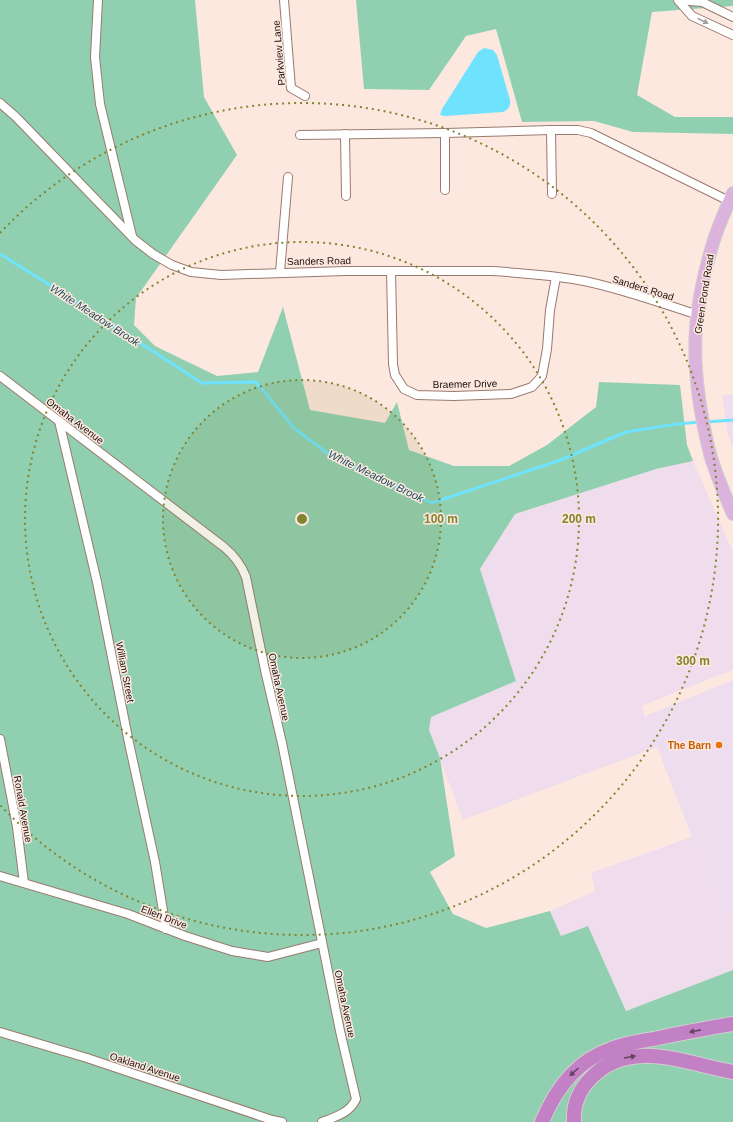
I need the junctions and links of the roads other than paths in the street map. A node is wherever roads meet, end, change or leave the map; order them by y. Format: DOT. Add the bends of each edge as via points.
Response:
graph roads {
  1 [pos="98,0"];
  2 [pos="284,0"];
  3 [pos="678,0"];
  4 [pos="733,17"];
  5 [pos="733,35"];
  6 [pos="305,96"];
  7 [pos="0,103"];
  8 [pos="551,130"];
  9 [pos="445,133"];
  10 [pos="345,134"];
  11 [pos="300,135"];
  12 [pos="288,177"];
  13 [pos="445,190"];
  14 [pos="552,194"];
  15 [pos="346,196"];
  16 [pos="731,197"];
  17 [pos="132,237"];
  18 [pos="391,271"];
  19 [pos="280,272"];
  20 [pos="556,277"];
  21 [pos="698,315"];
  22 [pos="0,376"];
  23 [pos="59,421"];
  24 [pos="733,514"];
  25 [pos="0,739"];
  26 [pos="0,876"];
  27 [pos="24,883"];
  28 [pos="166,929"];
  29 [pos="322,943"];
  30 [pos="733,1024"];
  31 [pos="0,1032"];
  32 [pos="733,1072"];
  33 [pos="282,1122"];
  34 [pos="322,1122"];
  35 [pos="542,1122"];
  36 [pos="574,1122"];
  1 -- 17 [label="street" via="95,57 100,104"];
  2 -- 6 [label="street, Parkview Lane" via="291,88"];
  3 -- 4 [label="street" via="702,2"];
  3 -- 5 [label="street, one-way" via="692,16"];
  7 -- 17 [label="street, Sanders Road"];
  8 -- 9 [label="street"];
  8 -- 14 [label="street"];
  8 -- 16 [label="street" via="578,130 591,133"];
  9 -- 10 [label="street"];
  9 -- 13 [label="street"];
  10 -- 11 [label="street"];
  10 -- 15 [label="street"];
  12 -- 19 [label="street"];
  16 -- 21 [label="main road, Green Pond Road" via="711,249"];
  17 -- 19 [label="street, Sanders Road" via="153,254 191,272 221,275"];
  18 -- 19 [label="street, Sanders Road"];
  18 -- 20 [label="street, Sanders Road" via="491,271"];
  18 -- 20 [label="street, Braemer Drive" via="395,375 404,389 417,395 511,394 532,387 542,376"];
  20 -- 21 [label="street, Sanders Road" via="585,282"];
  21 -- 24 [label="main road, Green Pond Road" via="696,359 700,400 711,456"];
  22 -- 23 [label="street, Omaha Avenue"];
  23 -- 28 [label="street, William Street" via="97,582 155,862"];
  23 -- 29 [label="street, Omaha Avenue" via="224,547 240,564 246,577"];
  25 -- 27 [label="street, Ronald Avenue" via="17,827"];
  26 -- 27 [label="street, Ellen Drive"];
  27 -- 28 [label="street, Ellen Drive" via="128,914"];
  28 -- 29 [label="street, Ellen Drive" via="232,952 268,957"];
  29 -- 34 [label="street, Omaha Avenue" via="356,1099 346,1112"];
  30 -- 35 [label="highway, one-way" via="610,1048 592,1057 567,1078"];
  31 -- 33 [label="street, Oakland Avenue"];
  36 -- 32 [label="highway, one-way" via="573,1112 583,1088 597,1072 616,1060 629,1056 660,1056"];
}
